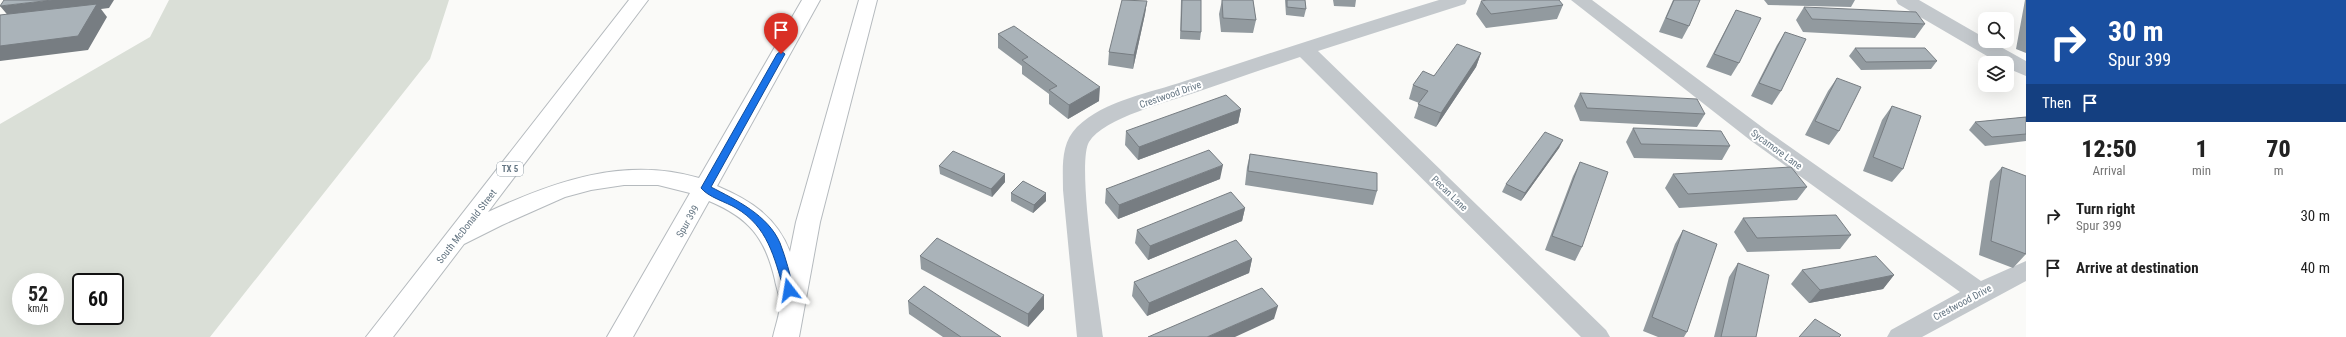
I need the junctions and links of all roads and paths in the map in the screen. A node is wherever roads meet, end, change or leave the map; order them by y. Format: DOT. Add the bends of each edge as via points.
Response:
graph roads {
  1 [pos="639,0"];
  2 [pos="811,0"];
  3 [pos="868,0"];
  4 [pos="1458,0"];
  5 [pos="1580,0"];
  6 [pos="1905,0"];
  7 [pos="1303,48"];
  8 [pos="2026,70"];
  9 [pos="706,188"];
  10 [pos="455,240"];
  11 [pos="2026,270"];
  12 [pos="1979,292"];
  13 [pos="792,302"];
  14 [pos="379,337"];
  15 [pos="620,337"];
  16 [pos="786,337"];
  17 [pos="1090,337"];
  18 [pos="1596,337"];
  19 [pos="1900,337"];
  1 -- 10 [label="main road, South McDonald Street / TX 5"];
  2 -- 9 [label="main road, Spur 399"];
  3 -- 13 [label="main road" via="808,222"];
  4 -- 7 [label="lane, Crestwood Drive"];
  5 -- 12 [label="lane, Sycamore Lane" via="1758,136"];
  6 -- 8 [label="lane"];
  7 -- 17 [label="lane, Crestwood Drive" via="1123,110 1084,132 1077,145 1073,166"];
  7 -- 18 [label="lane, Pecan Lane"];
  9 -- 10 [label="main road" via="663,176 591,182 511,209"];
  9 -- 13 [label="main road" via="741,206 762,225 775,243"];
  9 -- 15 [label="main road, Spur 399"];
  10 -- 14 [label="main road, South McDonald Street / TX 5"];
  11 -- 12 [label="lane, Crestwood Drive"];
  12 -- 19 [label="lane, Crestwood Drive"];
  13 -- 16 [label="main road"];
}
